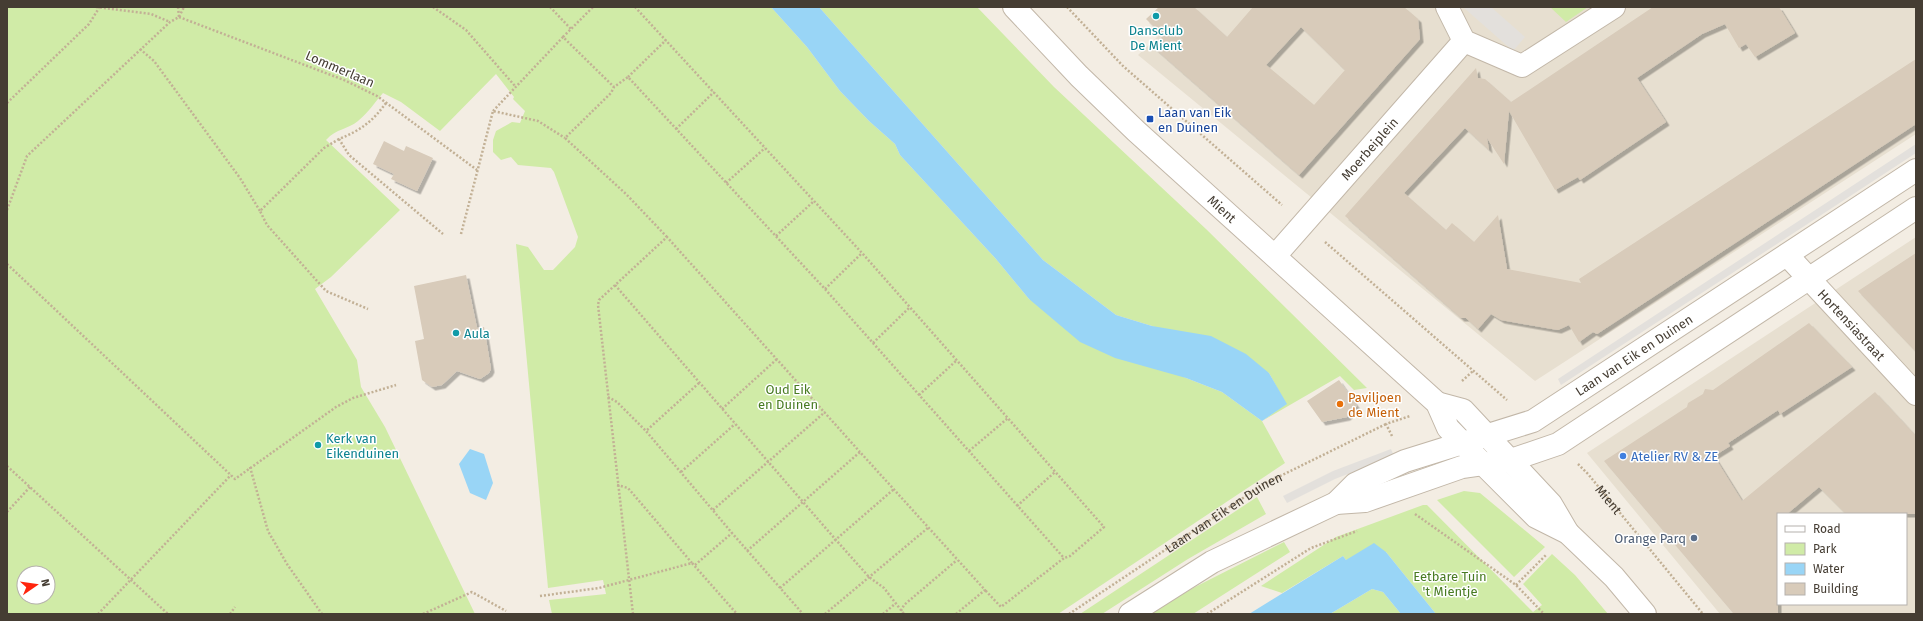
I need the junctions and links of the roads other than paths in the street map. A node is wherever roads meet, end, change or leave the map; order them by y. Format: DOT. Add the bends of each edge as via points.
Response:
graph roads {
  1 [pos="1014,7"];
  2 [pos="1448,7"];
  3 [pos="1614,7"];
  4 [pos="1464,41"];
  5 [pos="1916,170"];
  6 [pos="1916,208"];
  7 [pos="1787,254"];
  8 [pos="1275,256"];
  9 [pos="1808,278"];
  10 [pos="1916,394"];
  11 [pos="1437,403"];
  12 [pos="1487,436"];
  13 [pos="1463,444"];
  14 [pos="1511,460"];
  15 [pos="1484,465"];
  16 [pos="1336,503"];
  17 [pos="1568,534"];
  18 [pos="1130,614"];
  19 [pos="1645,614"];
  1 -- 8 [label="street, Mient" via="1079,76 1136,131"];
  2 -- 4 [label="street"];
  3 -- 4 [label="street" via="1522,66"];
  4 -- 8 [label="street, Moerbeiplein"];
  5 -- 7 [label="street, Laan van Eik en Duinen"];
  6 -- 9 [label="street, Laan van Eik en Duinen"];
  7 -- 9 [label="street, Hortensiastraat"];
  7 -- 12 [label="street, Laan van Eik en Duinen" via="1533,421"];
  8 -- 11 [label="street, Mient"];
  9 -- 10 [label="street, Hortensiastraat"];
  9 -- 14 [label="street, Laan van Eik en Duinen" via="1558,444"];
  11 -- 12 [label="street, Mient" via="1463,410"];
  11 -- 13 [label="street, Mient" via="1448,428"];
  12 -- 13 [label="street, Laan van Eik en Duinen"];
  12 -- 14 [label="street, Mient"];
  13 -- 15 [label="street, Mient"];
  13 -- 16 [label="street, Laan van Eik en Duinen" via="1405,461 1355,484"];
  14 -- 15 [label="street, Laan van Eik en Duinen"];
  14 -- 17 [label="street, Mient" via="1551,504"];
  15 -- 16 [label="street, Laan van Eik en Duinen" via="1462,467 1364,501"];
  15 -- 17 [label="street, Mient" via="1536,517"];
  16 -- 18 [label="street, Laan van Eik en Duinen" via="1212,562"];
  17 -- 19 [label="street, Mient" via="1614,577"];
}
